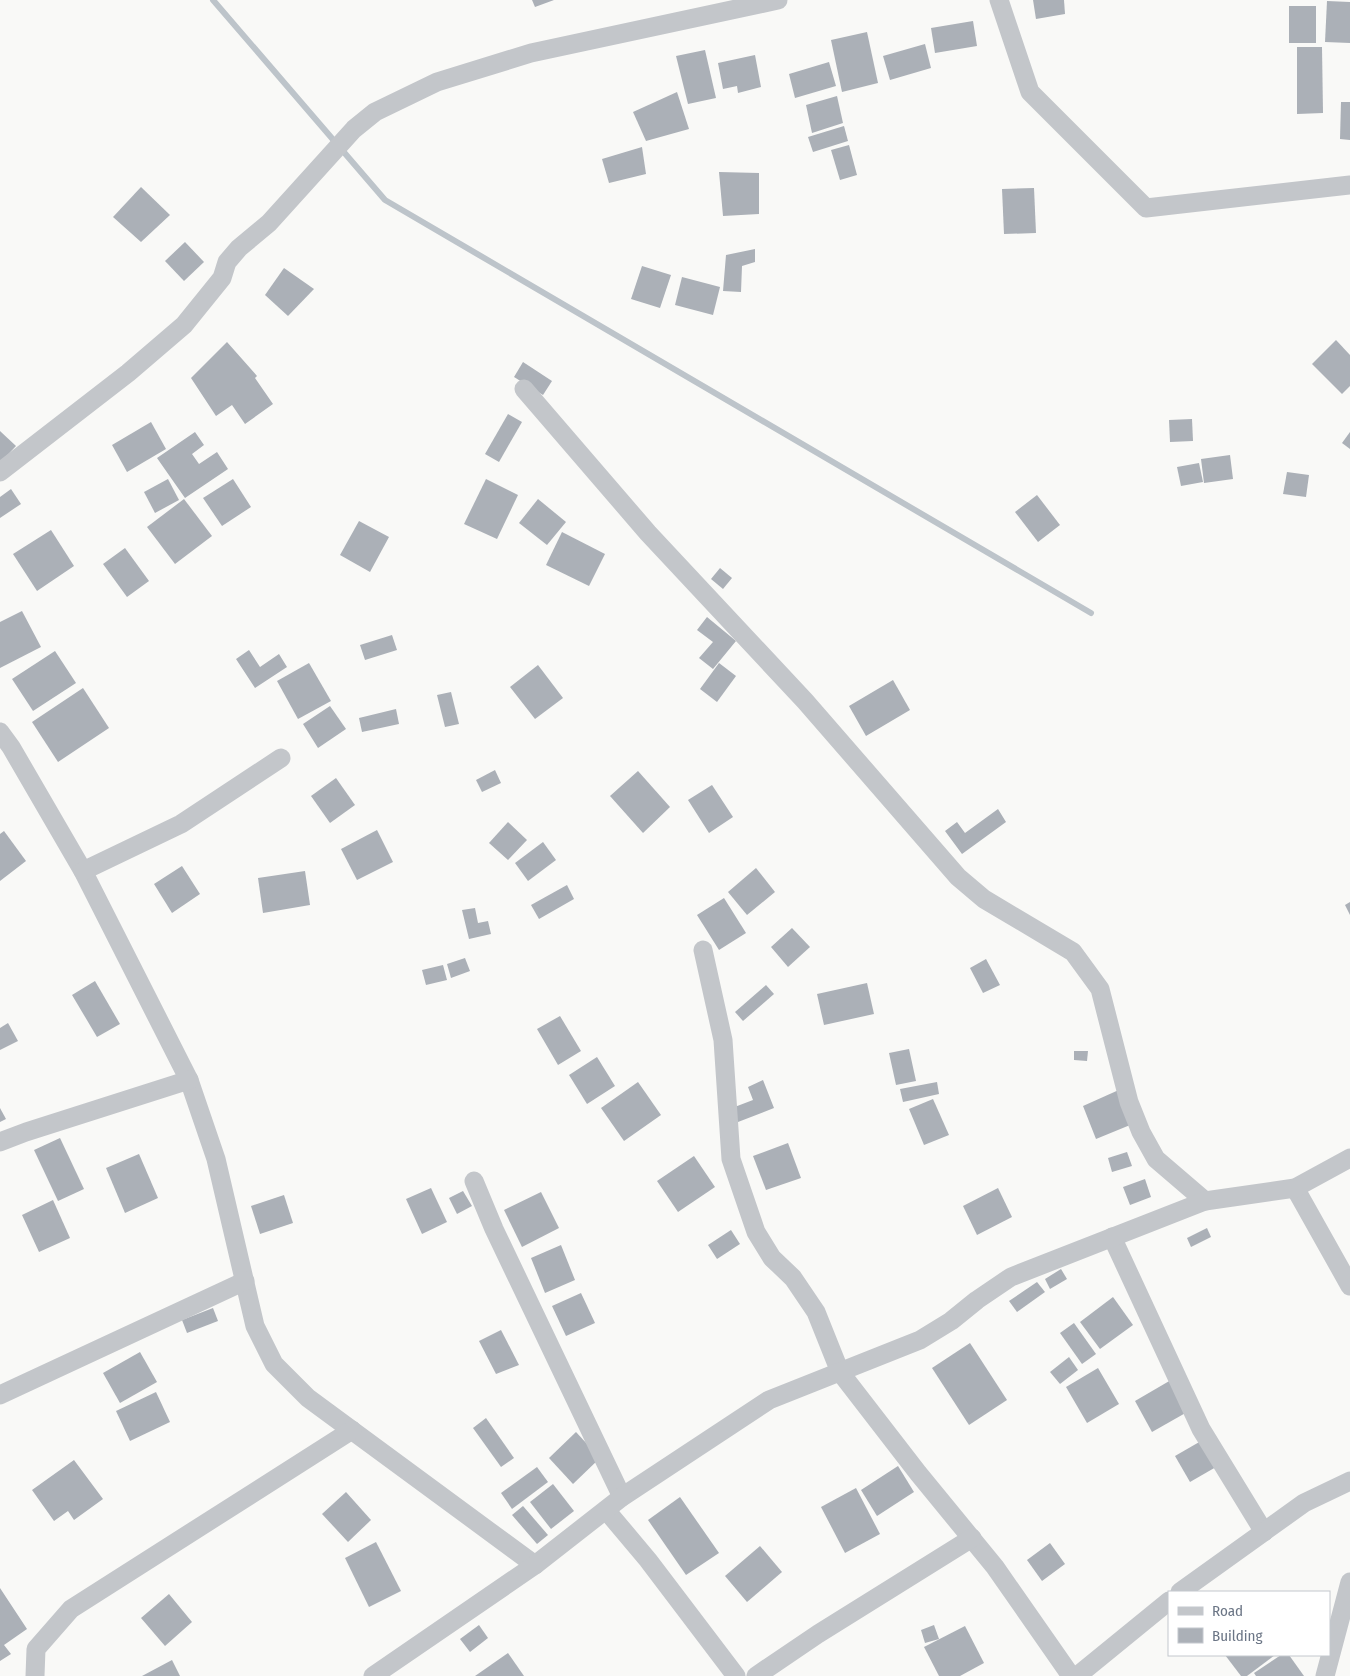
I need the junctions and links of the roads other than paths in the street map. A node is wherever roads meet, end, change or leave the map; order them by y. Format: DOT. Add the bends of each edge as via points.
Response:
graph roads {
  1 [pos="778,0"];
  2 [pos="998,0"];
  3 [pos="750,3"];
  4 [pos="1350,185"];
  5 [pos="524,390"];
  6 [pos="0,472"];
  7 [pos="4,744"];
  8 [pos="281,758"];
  9 [pos="83,871"];
  10 [pos="703,950"];
  11 [pos="189,1080"];
  12 [pos="0,1142"];
  13 [pos="1350,1158"];
  14 [pos="474,1181"];
  15 [pos="1294,1188"];
  16 [pos="1204,1201"];
  17 [pos="1112,1237"];
  18 [pos="245,1281"];
  19 [pos="1350,1286"];
  20 [pos="840,1372"];
  21 [pos="0,1395"];
  22 [pos="352,1430"];
  23 [pos="1350,1481"];
  24 [pos="622,1497"];
  25 [pos="606,1510"];
  26 [pos="1264,1532"];
  27 [pos="972,1538"];
  28 [pos="535,1565"];
  29 [pos="1350,1582"];
  30 [pos="1181,1591"];
  31 [pos="1168,1602"];
  32 [pos="387,1673"];
  33 [pos="35,1676"];
  34 [pos="736,1676"];
  35 [pos="756,1676"];
  36 [pos="1070,1676"];
  37 [pos="1077,1676"];
  38 [pos="1325,1676"];
  1 -- 3 [label="street"];
  2 -- 4 [label="street" via="1030,92 1146,208"];
  3 -- 6 [label="street" via="531,53 437,82 375,112 354,129 269,223 227,262 222,278 184,325 128,373"];
  5 -- 16 [label="street" via="648,534 805,701 958,877 984,899 1073,952 1100,989 1129,1102 1141,1132 1156,1159"];
  7 -- 9 [label="street"];
  8 -- 9 [label="street" via="181,824"];
  9 -- 11 [label="street"];
  10 -- 20 [label="street" via="723,1040 731,1159 756,1232 772,1258 794,1278 816,1312"];
  11 -- 12 [label="street"];
  11 -- 18 [label="street" via="216,1158"];
  13 -- 15 [label="street"];
  14 -- 24 [label="street"];
  15 -- 16 [label="street"];
  15 -- 19 [label="street"];
  16 -- 17 [label="street"];
  17 -- 20 [label="street" via="1011,1277 920,1340"];
  17 -- 26 [label="street" via="1200,1429"];
  18 -- 21 [label="street"];
  18 -- 22 [label="street" via="256,1326 274,1364 308,1398"];
  20 -- 24 [label="street" via="770,1400"];
  20 -- 27 [label="street"];
  22 -- 28 [label="street"];
  22 -- 33 [label="street" via="71,1609 36,1649"];
  23 -- 26 [label="street" via="1304,1503"];
  24 -- 25 [label="street"];
  25 -- 28 [label="street"];
  25 -- 34 [label="street"];
  26 -- 30 [label="street"];
  27 -- 35 [label="street"];
  27 -- 36 [label="street"];
  28 -- 32 [label="street"];
  29 -- 38 [label="street"];
  31 -- 37 [label="street"];
}
